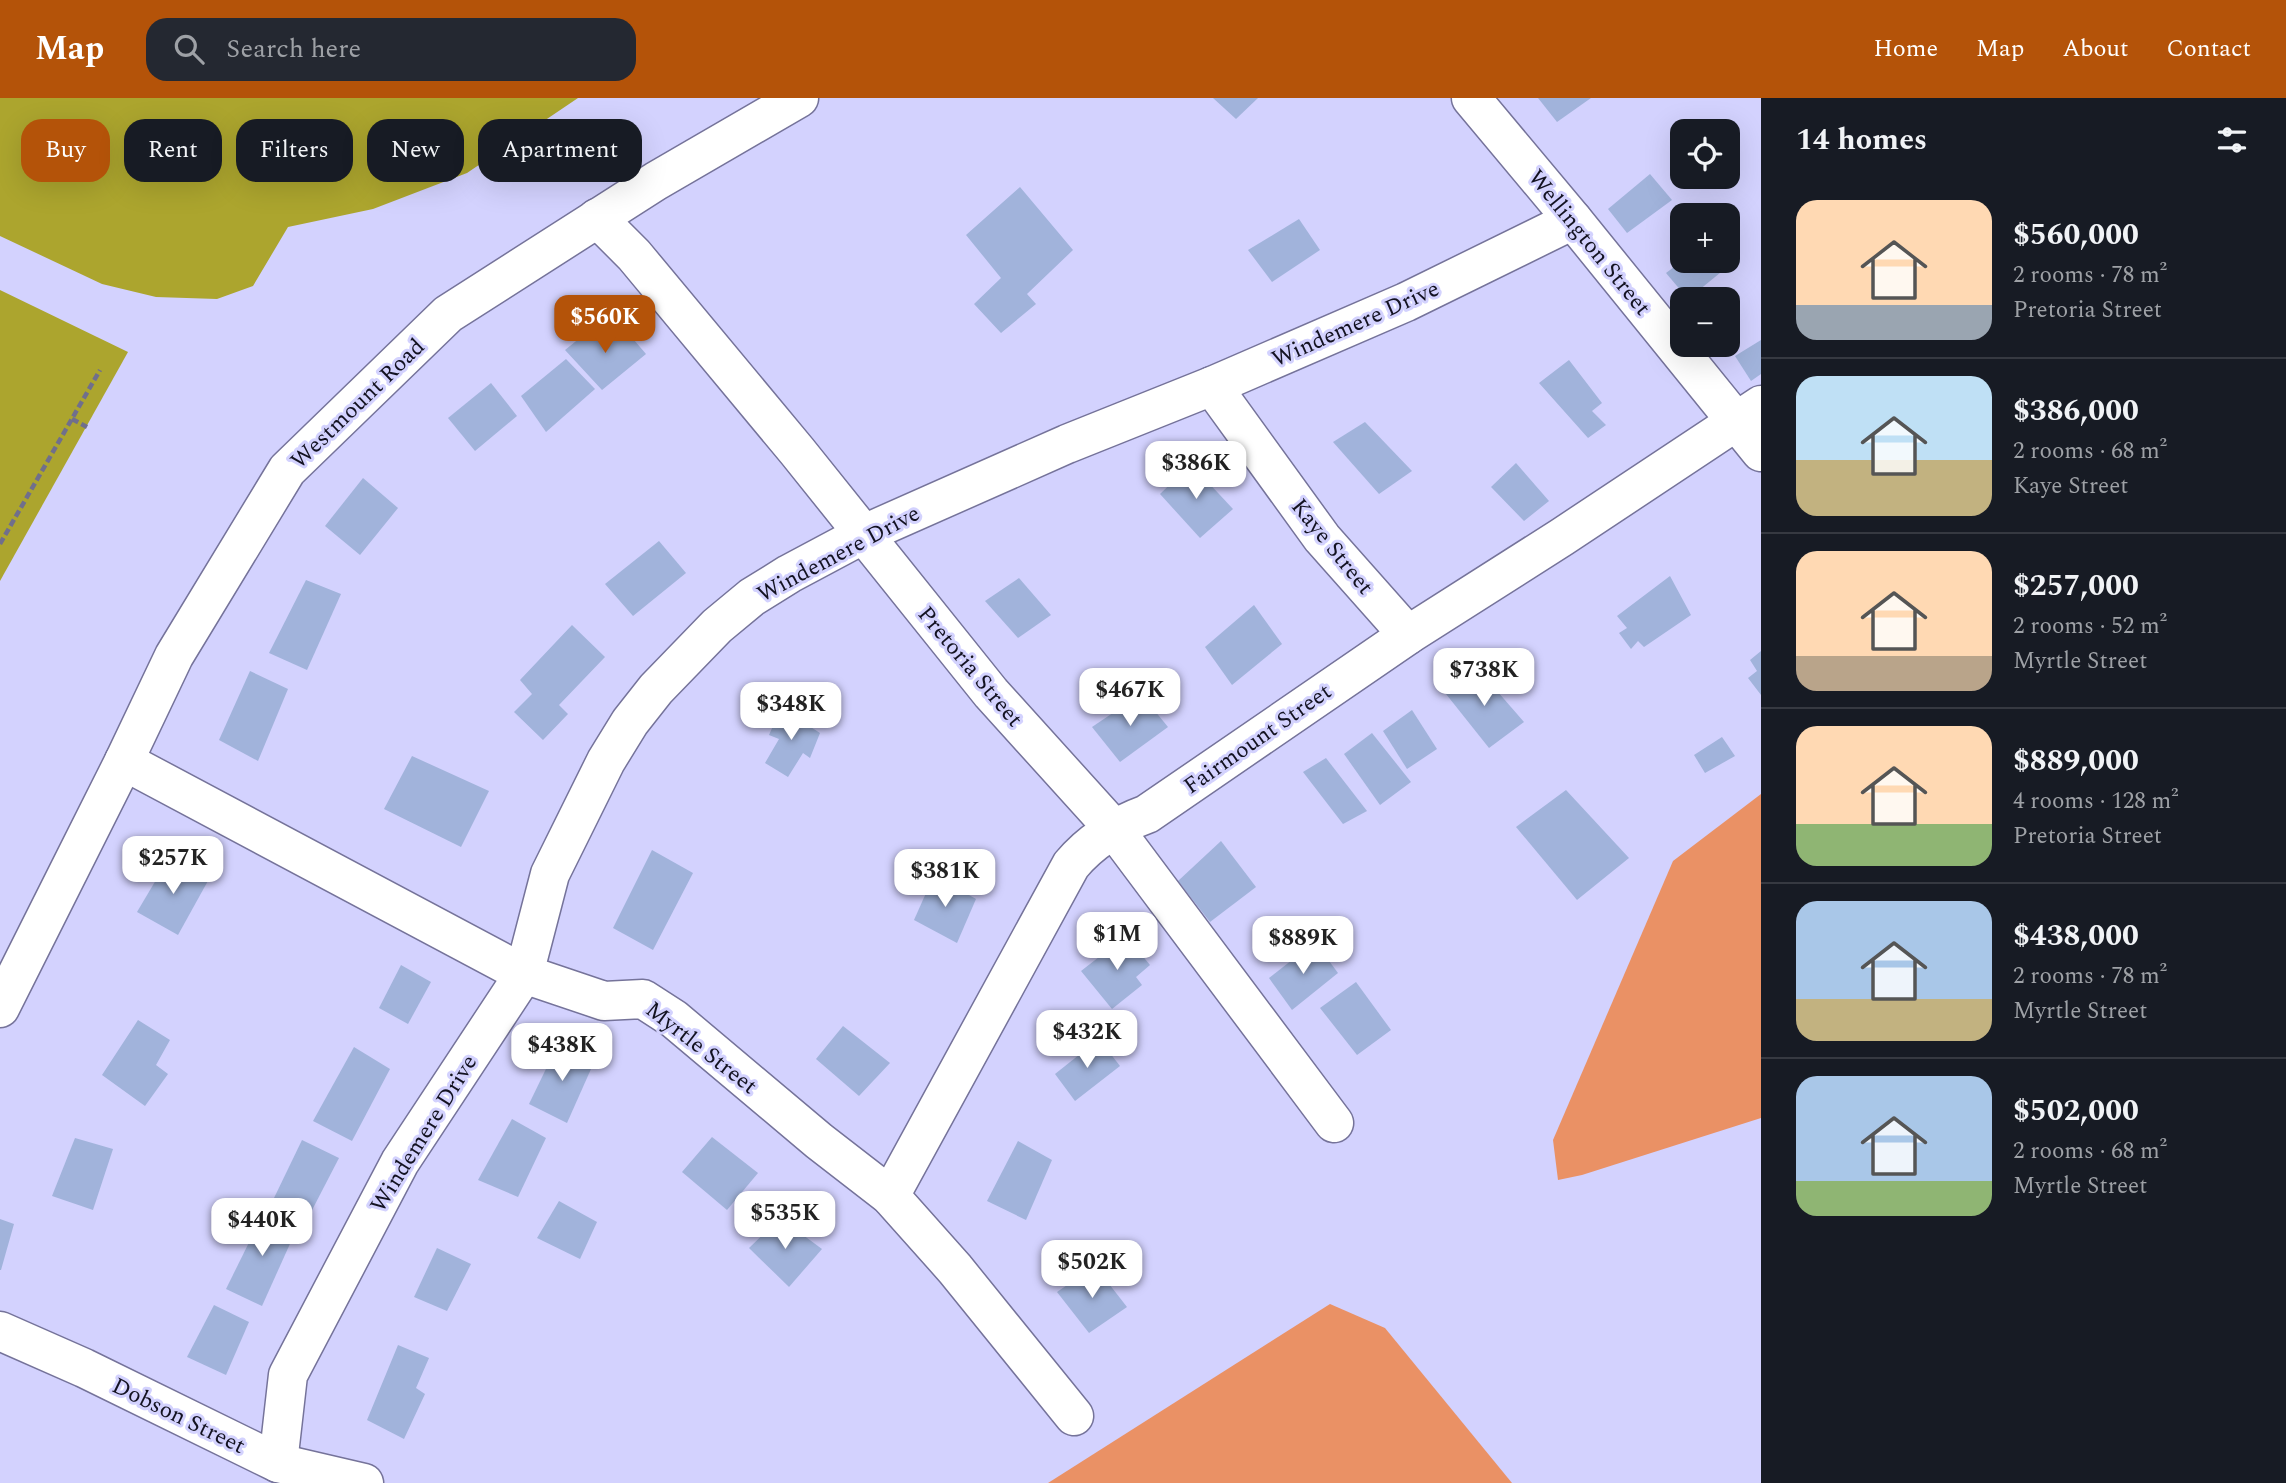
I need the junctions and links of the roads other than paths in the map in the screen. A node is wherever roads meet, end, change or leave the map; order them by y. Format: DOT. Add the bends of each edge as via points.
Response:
graph roads {
  1 [pos="799,98"];
  2 [pos="1471,98"];
  3 [pos="597,218"];
  4 [pos="1573,220"];
  5 [pos="1212,386"];
  6 [pos="1749,414"];
  7 [pos="1761,452"];
  8 [pos="864,534"];
  9 [pos="1408,635"];
  10 [pos="124,761"];
  11 [pos="1114,829"];
  12 [pos="524,974"];
  13 [pos="0,1008"];
  14 [pos="1334,1123"];
  15 [pos="890,1196"];
  16 [pos="0,1331"];
  17 [pos="1074,1416"];
  18 [pos="266,1473"];
  19 [pos="364,1483"];
  1 -- 3 [label="street, Westmount Road"];
  2 -- 4 [label="street, Wellington Street"];
  3 -- 8 [label="street, Pretoria Street" via="634,256"];
  3 -- 10 [label="street, Westmount Road" via="448,314 288,470 174,656"];
  4 -- 5 [label="street, Windemere Drive" via="1406,302"];
  4 -- 6 [label="street, Wellington Street"];
  5 -- 8 [label="street, Windemere Drive"];
  5 -- 9 [label="street, Kaye Street" via="1322,538"];
  6 -- 7 [label="street, Wellington Street"];
  6 -- 9 [label="street, Fairmount Street"];
  8 -- 11 [label="street, Pretoria Street" via="991,693"];
  8 -- 12 [label="street, Windemere Drive" via="752,597 717,626 630,722 550,874"];
  9 -- 11 [label="street, Fairmount Street" via="1147,814"];
  10 -- 12 [label="street, Myrtle Street"];
  10 -- 13 [label="street, Westmount Road"];
  11 -- 14 [label="street, Pretoria Street"];
  11 -- 15 [label="street, Fairmount Street" via="1083,850 1071,865"];
  12 -- 15 [label="street, Myrtle Street" via="604,1001 643,999 674,1019"];
  12 -- 18 [label="street, Windemere Drive" via="400,1162 288,1375"];
  15 -- 17 [label="street, Myrtle Street"];
  16 -- 18 [label="street, Dobson Street" via="84,1368"];
  18 -- 19 [label="street, Dobson Street"];
}
